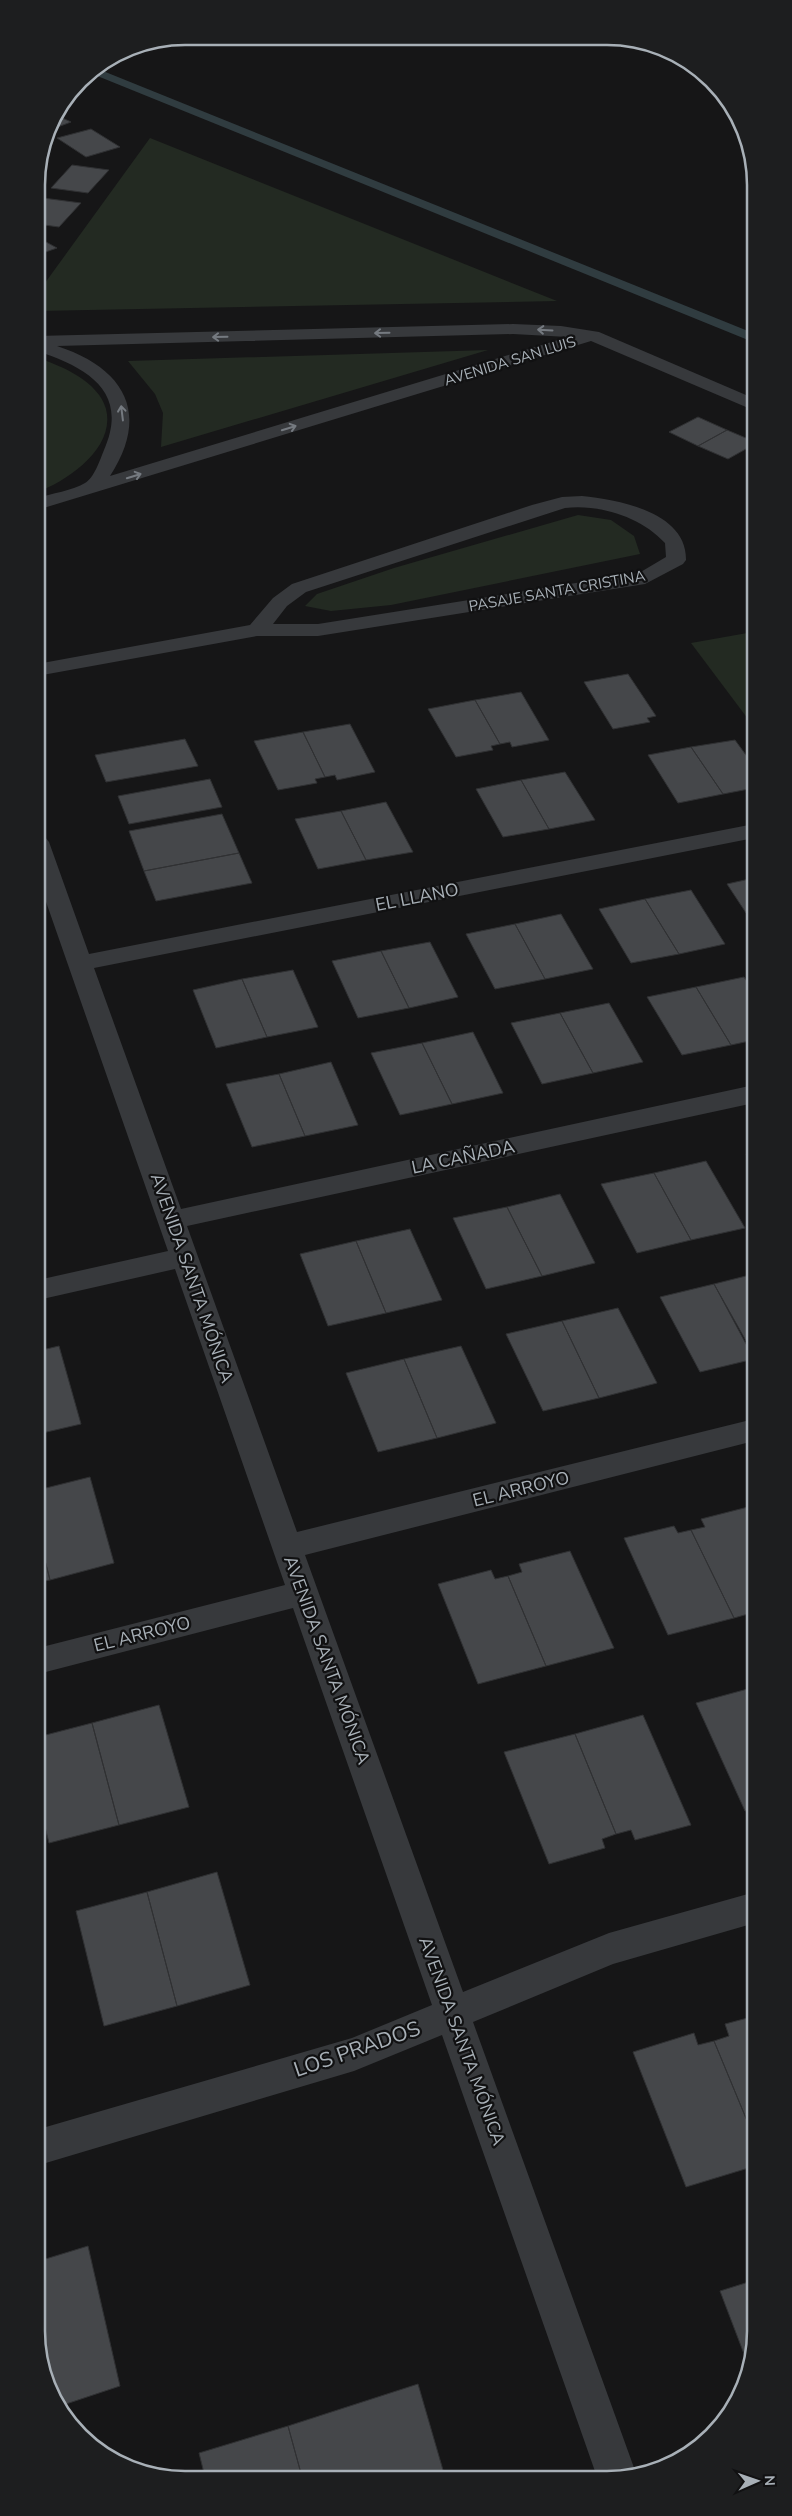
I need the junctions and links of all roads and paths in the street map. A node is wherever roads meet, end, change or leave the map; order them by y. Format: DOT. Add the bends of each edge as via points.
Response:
graph roads {
  1 [pos="593,336"];
  2 [pos="45,341"];
  3 [pos="45,348"];
  4 [pos="747,402"];
  5 [pos="92,488"];
  6 [pos="45,502"];
  7 [pos="257,630"];
  8 [pos="45,669"];
  9 [pos="747,832"];
  10 [pos="45,866"];
  11 [pos="80,963"];
  12 [pos="747,1096"];
  13 [pos="172,1220"];
  14 [pos="185,1257"];
  15 [pos="45,1288"];
  16 [pos="747,1432"];
  17 [pos="287,1547"];
  18 [pos="304,1593"];
  19 [pos="45,1659"];
  20 [pos="747,1909"];
  21 [pos="452,2014"];
  22 [pos="45,2145"];
  23 [pos="615,2471"];
  1 -- 2 [label="street, AVENIDA SAN LUIS, one-way" via="561,330 522,329"];
  1 -- 4 [label="street"];
  5 -- 1 [label="street, AVENIDA SAN LUIS, one-way"];
  5 -- 3 [label="street, one-way" via="117,451 124,417 120,402 102,376"];
  5 -- 6 [label="street, AVENIDA SAN LUIS"];
  7 -- 7 [label="street, PASAJE SANTA CRISTINA" via="318,630 645,578 676,560 675,543 642,517 621,509 569,502 299,588 280,602"];
  7 -- 8 [label="street, PASAJE SANTA CRISTINA"];
  9 -- 11 [label="street, EL LLANO"];
  10 -- 11 [label="street, AVENIDA SANTA MÓNICA"];
  11 -- 13 [label="street, AVENIDA SANTA MÓNICA"];
  12 -- 13 [label="street, LA CAÑADA"];
  13 -- 14 [label="street, AVENIDA SANTA MÓNICA"];
  14 -- 15 [label="street"];
  14 -- 17 [label="street, AVENIDA SANTA MÓNICA"];
  16 -- 17 [label="street, EL ARROYO"];
  17 -- 18 [label="street, AVENIDA SANTA MÓNICA"];
  18 -- 19 [label="street, EL ARROYO"];
  18 -- 21 [label="street, AVENIDA SANTA MÓNICA"];
  20 -- 21 [label="street, LOS PRADOS" via="609,1950"];
  21 -- 22 [label="street, LOS PRADOS" via="354,2054"];
  21 -- 23 [label="street, AVENIDA SANTA MÓNICA"];
}
